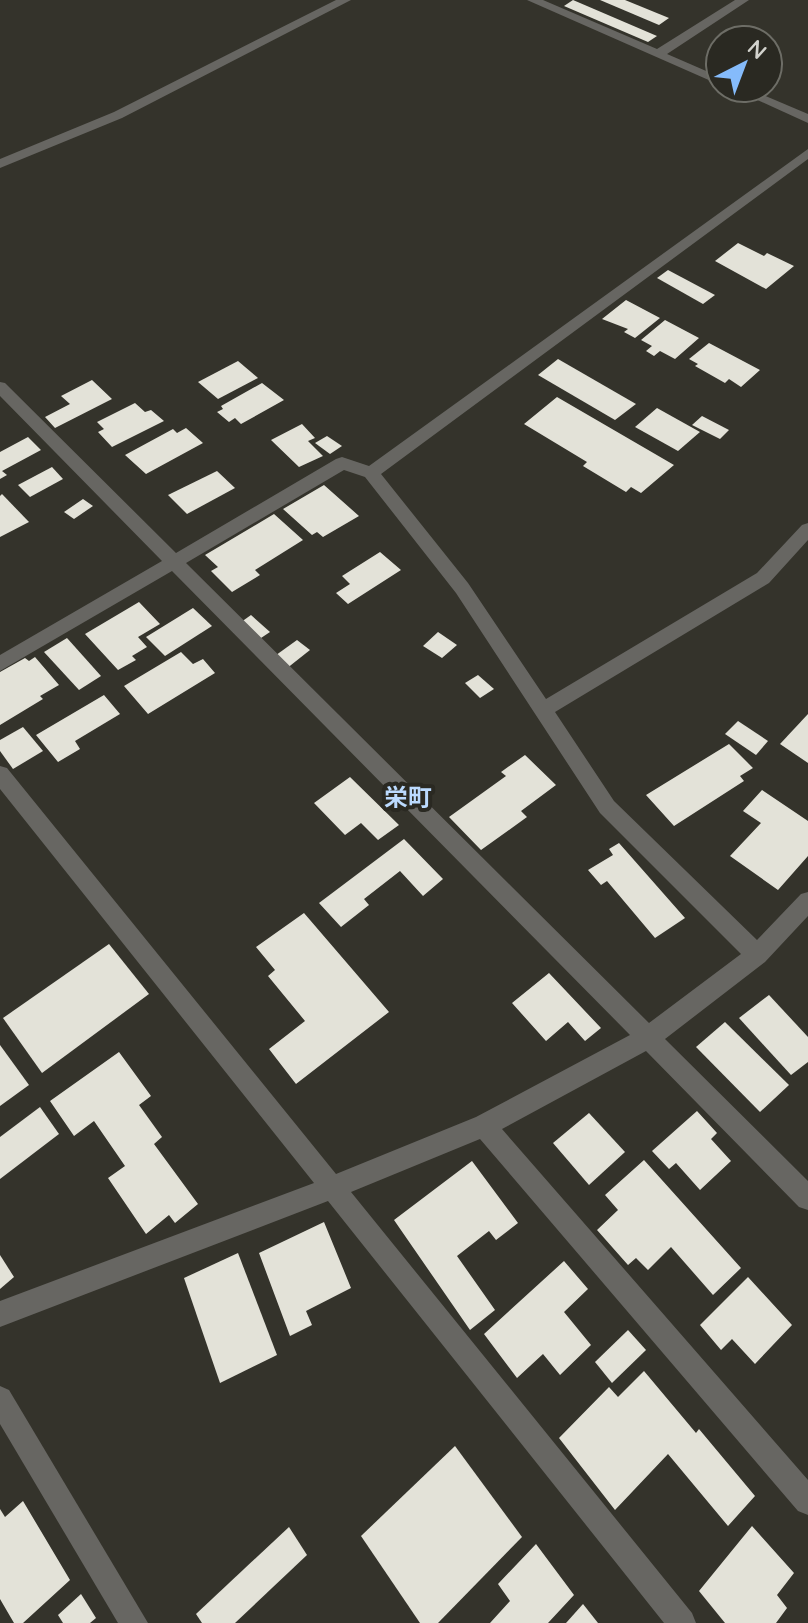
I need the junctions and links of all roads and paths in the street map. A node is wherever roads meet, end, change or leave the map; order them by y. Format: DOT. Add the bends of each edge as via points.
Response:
graph roads {
  1 [pos="345,0"];
  2 [pos="533,0"];
  3 [pos="743,0"];
  4 [pos="658,54"];
  5 [pos="704,74"];
  6 [pos="774,104"];
  7 [pos="808,119"];
  8 [pos="808,153"];
  9 [pos="0,164"];
  10 [pos="0,387"];
  11 [pos="371,473"];
  12 [pos="808,529"];
  13 [pos="175,561"];
  14 [pos="0,664"];
  15 [pos="543,710"];
  16 [pos="0,774"];
  17 [pos="808,901"];
  18 [pos="757,955"];
  19 [pos="649,1037"];
  20 [pos="484,1126"];
  21 [pos="334,1187"];
  22 [pos="808,1198"];
  23 [pos="0,1314"];
  24 [pos="0,1399"];
  25 [pos="808,1501"];
  26 [pos="134,1623"];
  27 [pos="682,1623"];
  1 -- 9 [label="street" via="118,115"];
  2 -- 4 [label="street"];
  3 -- 4 [label="street"];
  4 -- 5 [label="street"];
  6 -- 7 [label="street"];
  8 -- 11 [label="street"];
  10 -- 13 [label="street"];
  11 -- 13 [label="street" via="342,463"];
  11 -- 15 [label="street" via="462,588"];
  12 -- 15 [label="street" via="763,578"];
  13 -- 14 [label="street"];
  13 -- 19 [label="street"];
  15 -- 18 [label="street" via="607,807"];
  16 -- 21 [label="street"];
  17 -- 18 [label="street"];
  18 -- 19 [label="street"];
  19 -- 20 [label="street"];
  19 -- 22 [label="street"];
  20 -- 21 [label="street"];
  20 -- 25 [label="street"];
  21 -- 23 [label="street"];
  21 -- 27 [label="street"];
  24 -- 26 [label="street"];
}
